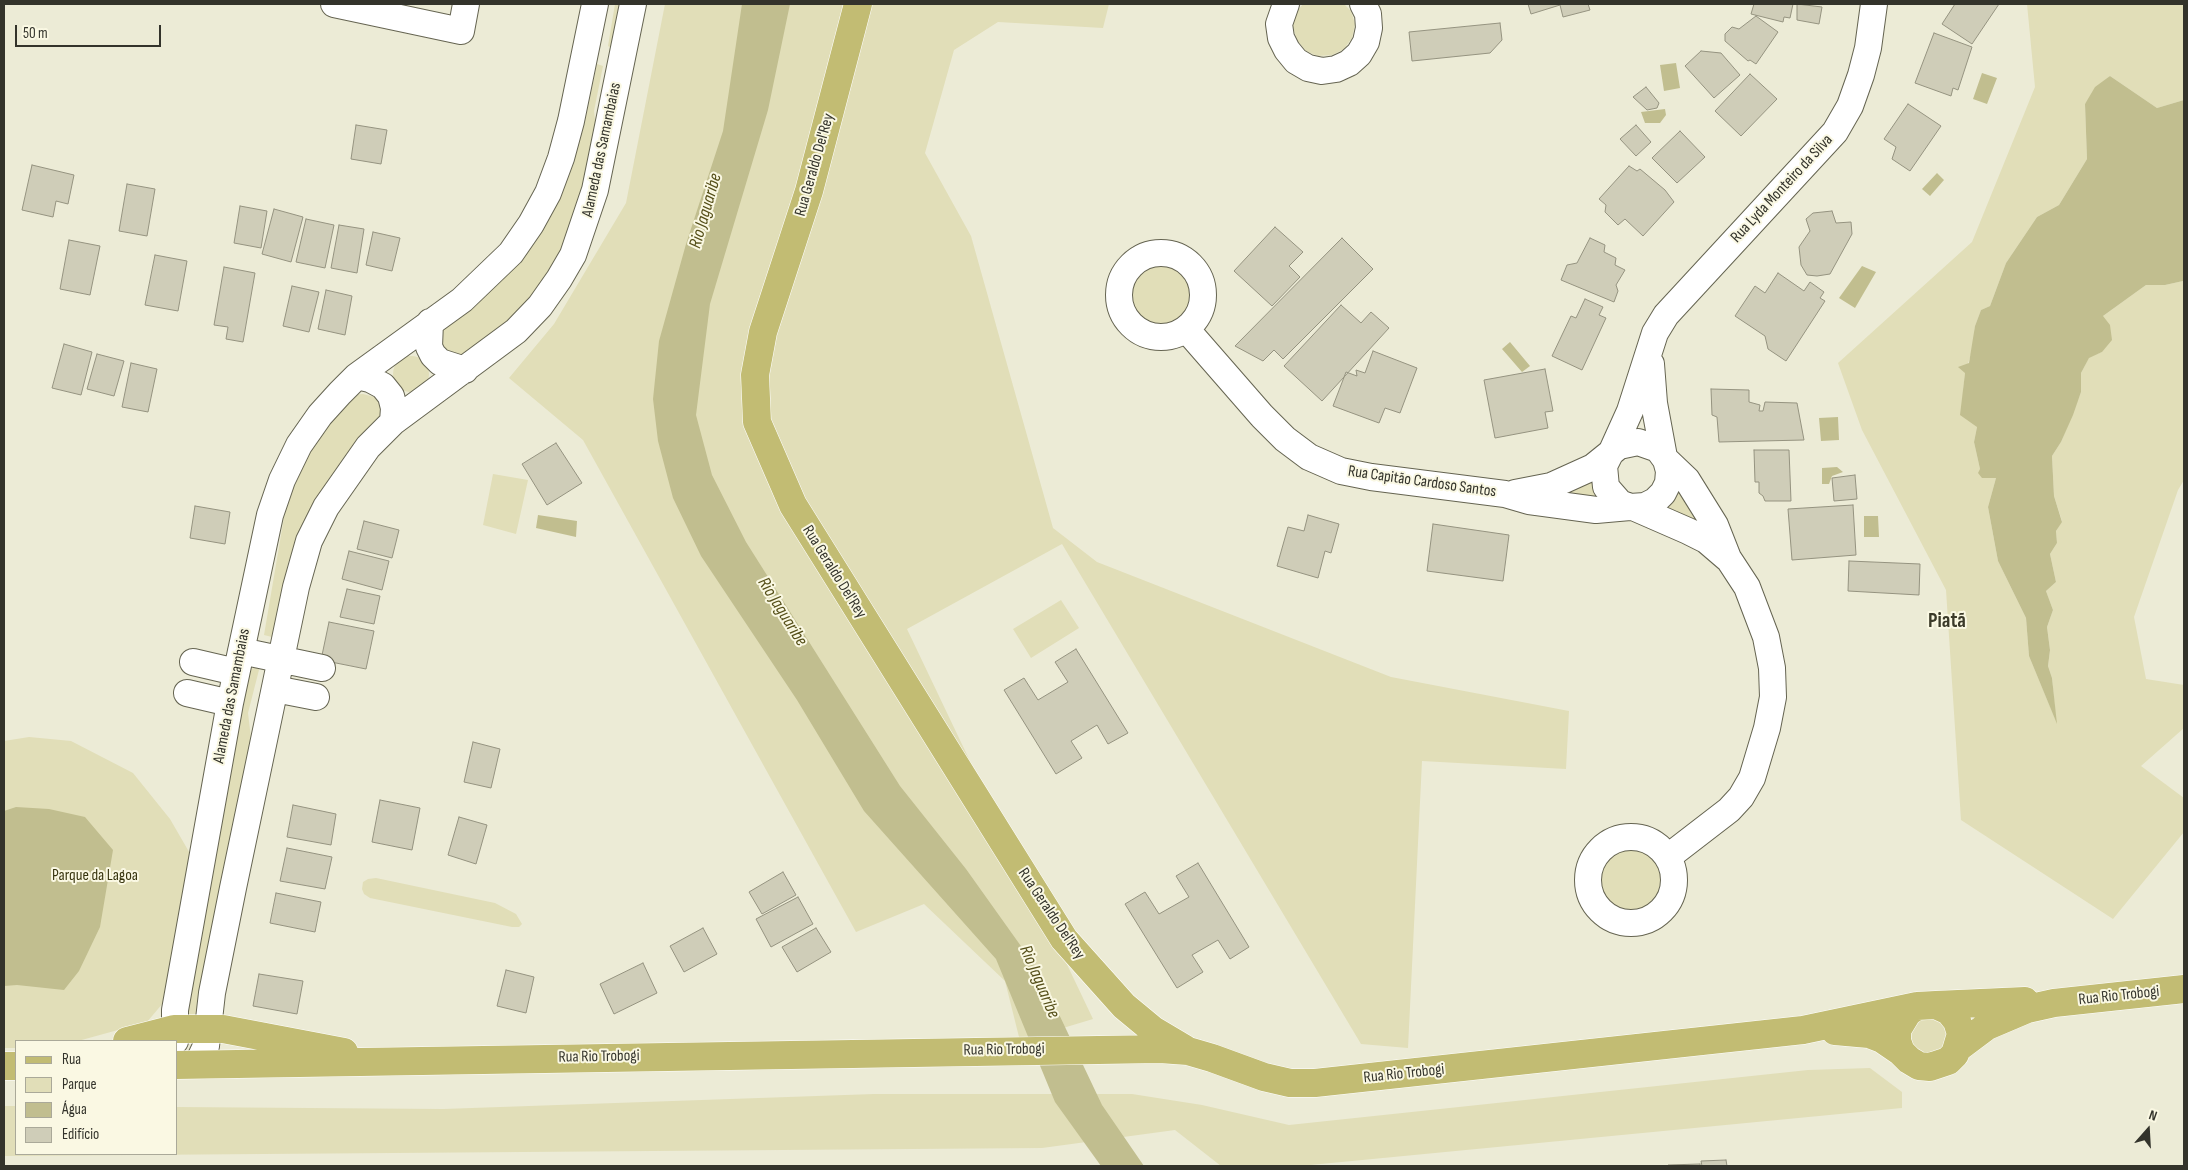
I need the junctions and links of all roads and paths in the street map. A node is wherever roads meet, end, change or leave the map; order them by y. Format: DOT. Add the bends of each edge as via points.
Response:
graph roads {
  1 [pos="334,4"];
  2 [pos="466,4"];
  3 [pos="595,4"];
  4 [pos="633,4"];
  5 [pos="858,4"];
  6 [pos="1363,4"];
  7 [pos="1874,4"];
  8 [pos="1284,6"];
  9 [pos="585,54"];
  10 [pos="621,62"];
  11 [pos="430,322"];
  12 [pos="1187,330"];
  13 [pos="1650,352"];
  14 [pos="465,370"];
  15 [pos="357,376"];
  16 [pos="393,422"];
  17 [pos="1610,455"];
  18 [pos="1665,459"];
  19 [pos="1505,494"];
  20 [pos="1631,507"];
  21 [pos="1728,558"];
  22 [pos="281,660"];
  23 [pos="193,662"];
  24 [pos="239,662"];
  25 [pos="322,668"];
  26 [pos="275,689"];
  27 [pos="187,693"];
  28 [pos="316,697"];
  29 [pos="230,703"];
  30 [pos="1668,857"];
  31 [pos="2184,989"];
  32 [pos="2054,1003"];
  33 [pos="1927,1005"];
  34 [pos="207,1029"];
  35 [pos="1803,1030"];
  36 [pos="1959,1048"];
  37 [pos="181,1052"];
  38 [pos="1188,1052"];
  39 [pos="1901,1052"];
  40 [pos="400,1062"];
  1 -- 2 [label="street" via="461,31"];
  3 -- 9 [label="street, Alameda das Samambaias"];
  4 -- 10 [label="street, Alameda das Samambaias"];
  5 -- 38 [label="main road, Rua Geraldo Del'Rey" via="809,191 763,332 755,375 757,422 793,505 1064,939 1124,1006 1153,1030"];
  6 -- 8 [label="street" via="1369,28 1360,54 1336,69 1322,71 1296,61 1286,50 1280,31"];
  7 -- 13 [label="street, Rua Lyda Monteiro da Silva" via="1861,75 1850,106 1835,132 1666,315 1655,332"];
  9 -- 10 [label="street"];
  9 -- 11 [label="street, Alameda das Samambaias" via="561,158 548,193 531,224 511,253 486,279"];
  10 -- 14 [label="street, Alameda das Samambaias" via="596,190 573,255 540,306 516,331"];
  11 -- 14 [label="street" via="429,347 433,355 450,367"];
  11 -- 15 [label="street, Alameda das Samambaias"];
  12 -- 19 [label="street, Rua Capitão Cardoso Santos" via="1262,416 1309,456 1341,471 1371,477"];
  13 -- 17 [label="street, Rua Lyda Monteiro da Silva" via="1630,411"];
  13 -- 18 [label="street, Rua Lyda Monteiro da Silva" via="1654,403"];
  14 -- 16 [label="street, Alameda das Samambaias"];
  15 -- 16 [label="street" via="383,386 391,396"];
  15 -- 24 [label="street, Alameda das Samambaias" via="320,415 282,480 270,515"];
  16 -- 22 [label="street, Alameda das Samambaias" via="368,447 343,480 309,541"];
  17 -- 18 [label="street" via="1619,446 1638,442 1658,449"];
  17 -- 19 [label="street, Rua Capitão Cardoso Santos" via="1550,486"];
  17 -- 20 [label="street" via="1603,477 1606,487 1620,503"];
  18 -- 20 [label="street" via="1669,471 1663,493 1645,506"];
  18 -- 21 [label="street" via="1687,480 1715,525"];
  19 -- 20 [label="street, Rua Capitão Cardoso Santos" via="1529,501 1596,510"];
  20 -- 21 [label="street" via="1688,530"];
  21 -- 30 [label="street" via="1746,587 1766,637 1773,697 1767,728 1752,778 1741,797"];
  22 -- 24 [label="street"];
  22 -- 25 [label="street"];
  22 -- 26 [label="street, Alameda das Samambaias"];
  23 -- 24 [label="street"];
  24 -- 29 [label="street, Alameda das Samambaias"];
  26 -- 28 [label="street"];
  26 -- 34 [label="street, Alameda das Samambaias"];
  27 -- 29 [label="street"];
  29 -- 37 [label="street, Alameda das Samambaias" via="175,1010"];
  31 -- 32 [label="main road, Rua Rio Trobogi"];
  32 -- 33 [label="main road, Rua Rio Trobogi"];
  32 -- 36 [label="main road, Rua Rio Trobogi" via="2002,1018"];
  33 -- 35 [label="main road, Rua Rio Trobogi"];
  33 -- 36 [label="main road" via="1949,1011 1957,1021 1961,1034"];
  33 -- 39 [label="main road" via="1908,1012 1897,1030"];
  34 -- 37 [label="main road"];
  34 -- 37 [label="street, Alameda das Samambaias" via="204,1053"];
  34 -- 40 [label="main road" via="256,1034"];
  35 -- 38 [label="main road, Rua Rio Trobogi" via="1315,1083 1290,1083 1264,1077"];
  35 -- 39 [label="main road, Rua Rio Trobogi" via="1869,1034"];
  36 -- 39 [label="main road" via="1948,1061 1930,1067 1919,1066"];
  37 -- 40 [label="main road, Rua Rio Trobogi"];
  38 -- 40 [label="main road, Rua Rio Trobogi" via="1160,1048 1100,1048"];
}
